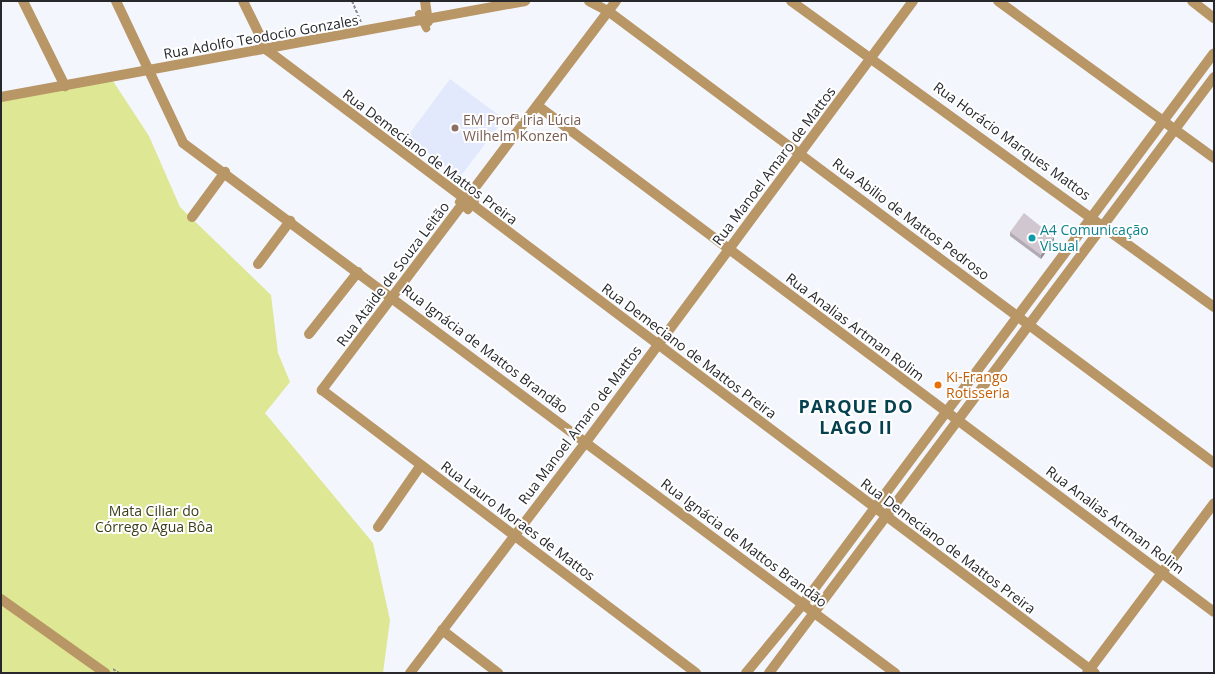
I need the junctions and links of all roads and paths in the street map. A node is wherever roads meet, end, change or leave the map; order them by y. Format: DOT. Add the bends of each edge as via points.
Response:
graph roads {
  1 [pos="23,1"];
  2 [pos="116,1"];
  3 [pos="244,1"];
  4 [pos="352,1"];
  5 [pos="424,1"];
  6 [pos="525,1"];
  7 [pos="589,1"];
  8 [pos="616,1"];
  9 [pos="792,1"];
  10 [pos="913,1"];
  11 [pos="998,1"];
  12 [pos="1192,1"];
  13 [pos="608,11"];
  14 [pos="1214,18"];
  15 [pos="424,21"];
  16 [pos="366,32"];
  17 [pos="262,51"];
  18 [pos="1214,53"];
  19 [pos="871,58"];
  20 [pos="150,72"];
  21 [pos="1214,77"];
  22 [pos="64,86"];
  23 [pos="1,97"];
  24 [pos="538,106"];
  25 [pos="1164,120"];
  26 [pos="1175,128"];
  27 [pos="800,154"];
  28 [pos="1214,158"];
  29 [pos="225,172"];
  30 [pos="467,204"];
  31 [pos="1092,216"];
  32 [pos="192,217"];
  33 [pos="290,221"];
  34 [pos="1103,224"];
  35 [pos="727,253"];
  36 [pos="258,264"];
  37 [pos="358,272"];
  38 [pos="396,295"];
  39 [pos="1214,307"];
  40 [pos="1017,316"];
  41 [pos="1028,324"];
  42 [pos="309,334"];
  43 [pos="658,346"];
  44 [pos="322,390"];
  45 [pos="946,412"];
  46 [pos="956,420"];
  47 [pos="589,440"];
  48 [pos="1214,463"];
  49 [pos="421,465"];
  50 [pos="1214,503"];
  51 [pos="870,505"];
  52 [pos="886,516"];
  53 [pos="378,527"];
  54 [pos="514,535"];
  55 [pos="1163,574"];
  56 [pos="1,599"];
  57 [pos="803,604"];
  58 [pos="814,612"];
  59 [pos="1214,612"];
  60 [pos="442,630"];
  61 [pos="1091,672"];
  62 [pos="105,673"];
  63 [pos="410,673"];
  64 [pos="498,673"];
  65 [pos="696,673"];
  66 [pos="746,673"];
  67 [pos="769,673"];
  68 [pos="895,673"];
  1 -- 22 [label="street"];
  2 -- 20 [label="street, Rua Ignácia de Mattos Brandão"];
  3 -- 17 [label="street"];
  4 -- 16 [label="path"];
  5 -- 15 [label="street"];
  6 -- 15 [label="street, Rua Adolfo Teodocio Gonzales"];
  7 -- 13 [label="street, Rua Abilio de Mattos Pedroso"];
  8 -- 13 [label="street, Rua Ataide de Souza Leitão"];
  9 -- 19 [label="street, Rua Horácio Marques Mattos"];
  10 -- 19 [label="street, Rua Manoel Amaro de Mattos"];
  11 -- 25 [label="street"];
  12 -- 14 [label="street"];
  13 -- 24 [label="street, Rua Ataide de Souza Leitão"];
  13 -- 27 [label="street, Rua Abilio de Mattos Pedroso"];
  15 -- 16 [label="street, Rua Adolfo Teodocio Gonzales"];
  16 -- 17 [label="street, Rua Adolfo Teodocio Gonzales"];
  17 -- 20 [label="street, Rua Adolfo Teodocio Gonzales"];
  17 -- 30 [label="street, Rua Demeciano de Mattos Preira"];
  18 -- 25 [label="street"];
  19 -- 27 [label="street, Rua Manoel Amaro de Mattos"];
  19 -- 31 [label="street, Rua Horácio Marques Mattos"];
  20 -- 22 [label="street, Rua Adolfo Teodocio Gonzales"];
  20 -- 29 [label="street, Rua Ignácia de Mattos Brandão" via="183,143"];
  21 -- 26 [label="street"];
  22 -- 23 [label="street, Rua Adolfo Teodocio Gonzales"];
  24 -- 30 [label="street, Rua Ataide de Souza Leitão"];
  24 -- 35 [label="street, Rua Analias Artman Rolim"];
  25 -- 26 [label="street"];
  25 -- 31 [label="street"];
  26 -- 28 [label="street"];
  26 -- 34 [label="street"];
  27 -- 35 [label="street, Rua Manoel Amaro de Mattos"];
  27 -- 40 [label="street, Rua Abilio de Mattos Pedroso"];
  29 -- 32 [label="street"];
  29 -- 33 [label="street, Rua Ignácia de Mattos Brandão"];
  30 -- 38 [label="street, Rua Ataide de Souza Leitão"];
  30 -- 43 [label="street, Rua Demeciano de Mattos Preira"];
  31 -- 34 [label="street, Rua Horácio Marques Mattos"];
  31 -- 40 [label="street"];
  33 -- 36 [label="street"];
  33 -- 37 [label="street, Rua Ignácia de Mattos Brandão"];
  34 -- 39 [label="street, Rua Horácio Marques Mattos"];
  34 -- 41 [label="street"];
  35 -- 43 [label="street, Rua Manoel Amaro de Mattos"];
  35 -- 45 [label="street, Rua Analias Artman Rolim"];
  37 -- 38 [label="street, Rua Ignácia de Mattos Brandão"];
  37 -- 42 [label="street"];
  38 -- 44 [label="street, Rua Ataide de Souza Leitão"];
  38 -- 47 [label="street, Rua Ignácia de Mattos Brandão"];
  40 -- 41 [label="street, Rua Abilio de Mattos Pedroso"];
  40 -- 45 [label="street"];
  41 -- 46 [label="street"];
  41 -- 48 [label="street, Rua Abilio de Mattos Pedroso"];
  43 -- 47 [label="street, Rua Manoel Amaro de Mattos"];
  43 -- 51 [label="street, Rua Demeciano de Mattos Preira"];
  44 -- 49 [label="street, Rua Lauro Moraes de Mattos"];
  45 -- 46 [label="street, Rua Analias Artman Rolim"];
  45 -- 51 [label="street"];
  46 -- 52 [label="street"];
  46 -- 55 [label="street, Rua Analias Artman Rolim"];
  47 -- 54 [label="street, Rua Manoel Amaro de Mattos"];
  47 -- 57 [label="street, Rua Ignácia de Mattos Brandão"];
  49 -- 53 [label="street"];
  49 -- 54 [label="street, Rua Lauro Moraes de Mattos"];
  50 -- 55 [label="street"];
  51 -- 52 [label="street, Rua Demeciano de Mattos Preira"];
  51 -- 57 [label="street"];
  52 -- 58 [label="street"];
  52 -- 61 [label="street, Rua Demeciano de Mattos Preira"];
  54 -- 60 [label="street, Rua Manoel Amaro de Mattos"];
  54 -- 65 [label="street, Rua Lauro Moraes de Mattos"];
  55 -- 59 [label="street, Rua Analias Artman Rolim"];
  55 -- 61 [label="street"];
  56 -- 62 [label="street"];
  57 -- 58 [label="street, Rua Ignácia de Mattos Brandão"];
  57 -- 66 [label="street"];
  58 -- 67 [label="street"];
  58 -- 68 [label="street, Rua Ignácia de Mattos Brandão"];
  60 -- 63 [label="street, Rua Manoel Amaro de Mattos"];
  60 -- 64 [label="street"];
}
